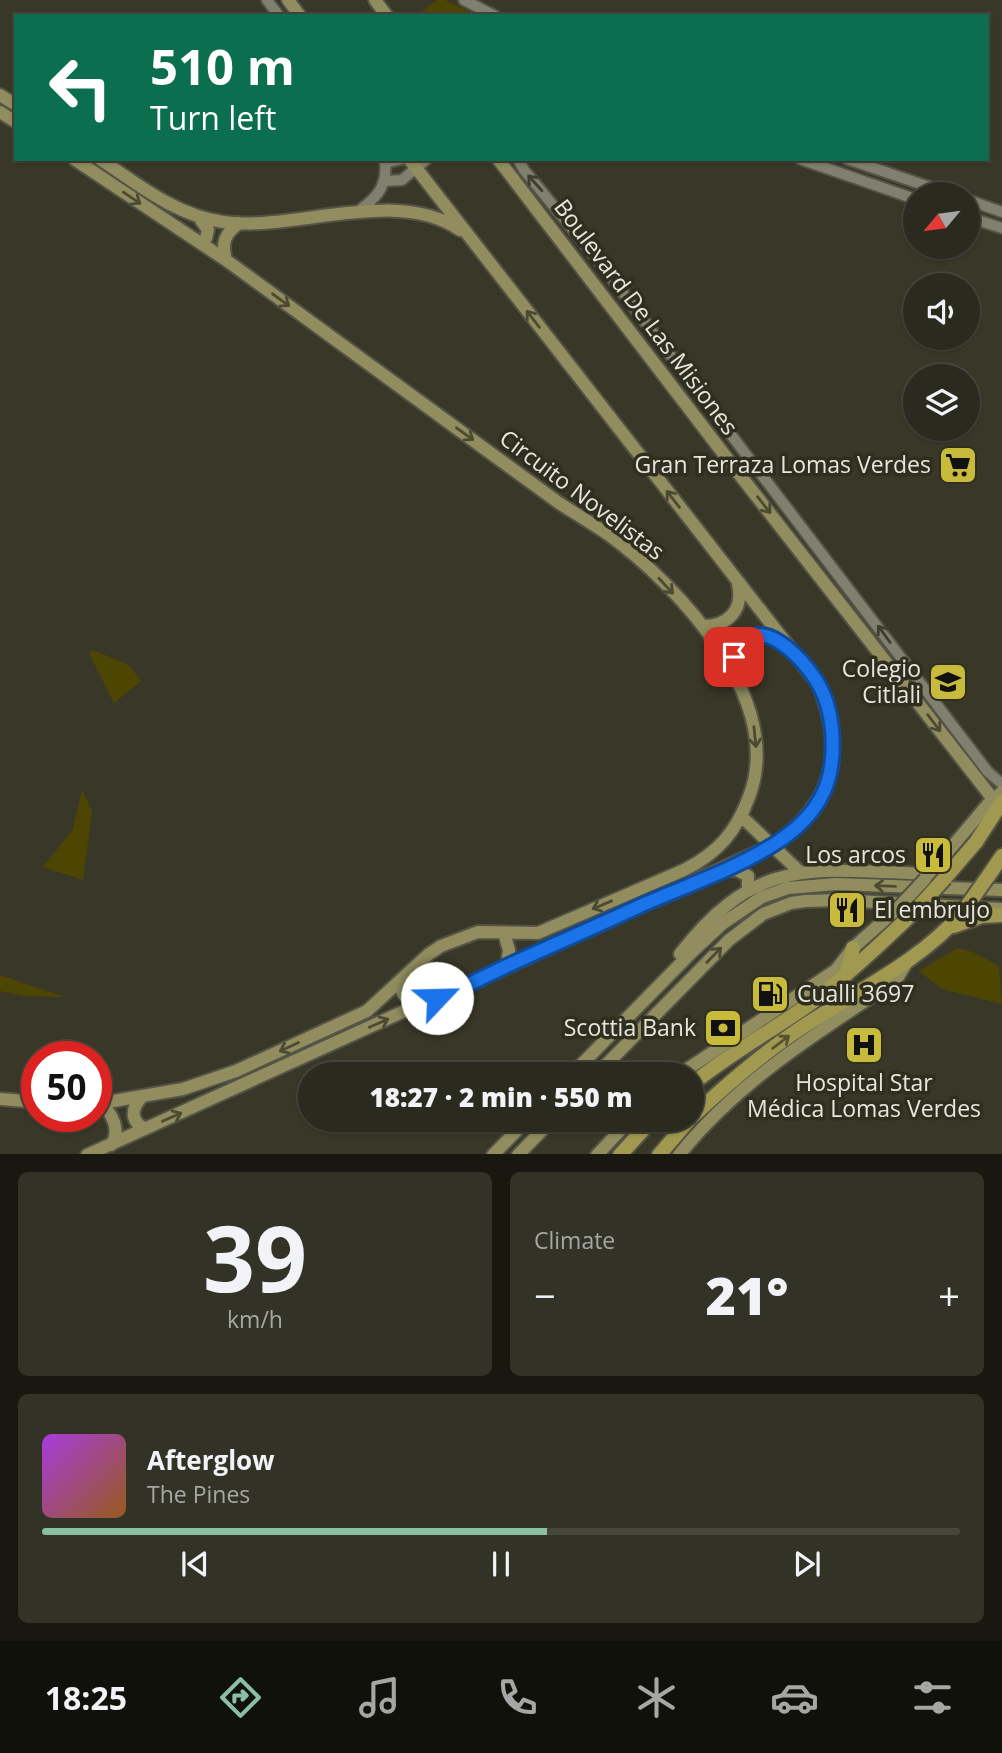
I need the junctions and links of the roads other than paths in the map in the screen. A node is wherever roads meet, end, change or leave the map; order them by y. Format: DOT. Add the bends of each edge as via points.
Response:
graph roads {
  1 [pos="464,0"];
  2 [pos="491,14"];
  3 [pos="77,161"];
  4 [pos="103,161"];
  5 [pos="385,161"];
  6 [pos="500,161"];
  7 [pos="519,161"];
  8 [pos="806,161"];
  9 [pos="853,161"];
  10 [pos="413,163"];
  11 [pos="385,181"];
  12 [pos="915,182"];
  13 [pos="903,195"];
  14 [pos="980,204"];
  15 [pos="357,212"];
  16 [pos="1002,212"];
  17 [pos="198,216"];
  18 [pos="980,221"];
  19 [pos="239,223"];
  20 [pos="1002,228"];
  21 [pos="468,236"];
  22 [pos="202,244"];
  23 [pos="226,260"];
  24 [pos="736,579"];
  25 [pos="703,626"];
  26 [pos="790,649"];
  27 [pos="733,673"];
  28 [pos="1002,783"];
  29 [pos="999,798"];
  30 [pos="742,817"];
  31 [pos="773,845"];
  32 [pos="1002,856"];
  33 [pos="705,860"];
  34 [pos="718,872"];
  35 [pos="800,872"];
  36 [pos="927,876"];
  37 [pos="748,889"];
  38 [pos="1002,890"];
  39 [pos="1002,909"];
  40 [pos="1002,915"];
  41 [pos="949,928"];
  42 [pos="504,933"];
  43 [pos="853,948"];
  44 [pos="910,957"];
  45 [pos="507,966"];
  46 [pos="847,974"];
  47 [pos="663,981"];
  48 [pos="399,984"];
  49 [pos="420,1004"];
  50 [pos="584,1062"];
  51 [pos="609,1062"];
  52 [pos="698,1062"];
  53 [pos="704,1075"];
  54 [pos="704,1085"];
  55 [pos="142,1097"];
  56 [pos="0,1099"];
  57 [pos="21,1101"];
  58 [pos="710,1101"];
  59 [pos="112,1102"];
  60 [pos="704,1106"];
  61 [pos="704,1117"];
  62 [pos="712,1117"];
  63 [pos="112,1121"];
  64 [pos="145,1129"];
  65 [pos="515,1132"];
  66 [pos="540,1132"];
  67 [pos="618,1132"];
  68 [pos="641,1132"];
  69 [pos="679,1132"];
  70 [pos="111,1145"];
  71 [pos="624,1150"];
  72 [pos="87,1154"];
  73 [pos="493,1154"];
  74 [pos="518,1154"];
  75 [pos="597,1154"];
  76 [pos="607,1154"];
  77 [pos="659,1154"];
  78 [pos="679,1154"];
  1 -- 2 [label="street"];
  3 -- 22 [label="main road, Circuito Novelistas, one-way"];
  4 -- 17 [label="main road" via="171,206"];
  5 -- 11 [label="street"];
  6 -- 29 [label="main road, Boulevard De Las Misiones, one-way" via="736,470"];
  28 -- 7 [label="street, Boulevard De Las Misiones, one-way" via="981,762"];
  8 -- 13 [label="street"];
  9 -- 12 [label="street"];
  10 -- 11 [label="street" via="402,180"];
  10 -- 21 [label="main road"];
  11 -- 15 [label="street" via="376,199"];
  14 -- 16 [label="street"];
  15 -- 19 [label="main road"];
  15 -- 21 [label="main road" via="426,214"];
  17 -- 19 [label="main road"];
  17 -- 22 [label="main road" via="208,230"];
  18 -- 20 [label="street"];
  19 -- 23 [label="main road" via="225,237"];
  24 -- 21 [label="main road, one-way"];
  22 -- 23 [label="main road, Circuito Novelistas"];
  23 -- 25 [label="main road, Circuito Novelistas, one-way" via="610,536"];
  24 -- 25 [label="main road" via="740,596 734,616"];
  24 -- 26 [label="main road"];
  25 -- 27 [label="main road, Circuito Novelistas"];
  26 -- 27 [label="main road" via="769,636 751,636 736,652"];
  26 -- 31 [label="main road" via="825,699 831,768 813,809"];
  27 -- 30 [label="main road, Circuito Novelistas, one-way" via="753,719 756,742 757,765"];
  29 -- 36 [label="main road"];
  29 -- 46 [label="main road, bridge" via="976,842 945,878"];
  30 -- 31 [label="main road"];
  30 -- 33 [label="main road, Circuito Novelistas"];
  31 -- 34 [label="main road"];
  31 -- 35 [label="main road"];
  32 -- 41 [label="main road, bridge"];
  33 -- 34 [label="main road"];
  33 -- 42 [label="main road, Circuito Novelistas, one-way" via="543,931"];
  34 -- 37 [label="main road" via="743,872 748,876"];
  34 -- 45 [label="main road"];
  35 -- 36 [label="main road"];
  35 -- 37 [label="main road"];
  36 -- 43 [label="main road, bridge"];
  37 -- 47 [label="main road" via="685,947"];
  38 -- 47 [label="main road, one-way" via="836,884 788,888 739,911"];
  51 -- 39 [label="main road, one-way" via="729,940 777,908 839,900"];
  40 -- 41 [label="main road" via="982,916"];
  41 -- 44 [label="main road"];
  42 -- 45 [label="main road"];
  42 -- 48 [label="main road, Circuito Novelistas" via="469,935 429,954"];
  43 -- 46 [label="main road"];
  43 -- 52 [label="main road" via="836,970"];
  58 -- 44 [label="main road, one-way" via="795,1032"];
  44 -- 62 [label="main road" via="888,986 789,1053"];
  45 -- 49 [label="main road"];
  46 -- 53 [label="main road"];
  47 -- 50 [label="main road"];
  48 -- 49 [label="main road" via="408,999"];
  48 -- 55 [label="main road, one-way" via="367,1011 261,1061 193,1086"];
  64 -- 49 [label="main road, one-way"];
  54 -- 58 [label="main road"];
  55 -- 59 [label="main road"];
  55 -- 64 [label="main road" via="133,1112 136,1123"];
  56 -- 57 [label="main road"];
  58 -- 60 [label="main road"];
  61 -- 62 [label="main road"];
  62 -- 78 [label="main road"];
  63 -- 70 [label="main road" via="116,1133"];
  64 -- 70 [label="main road"];
  65 -- 73 [label="main road"];
  66 -- 74 [label="main road"];
  67 -- 75 [label="main road"];
  68 -- 71 [label="main road"];
  69 -- 77 [label="main road"];
  70 -- 72 [label="main road"];
  71 -- 76 [label="main road"];
}
